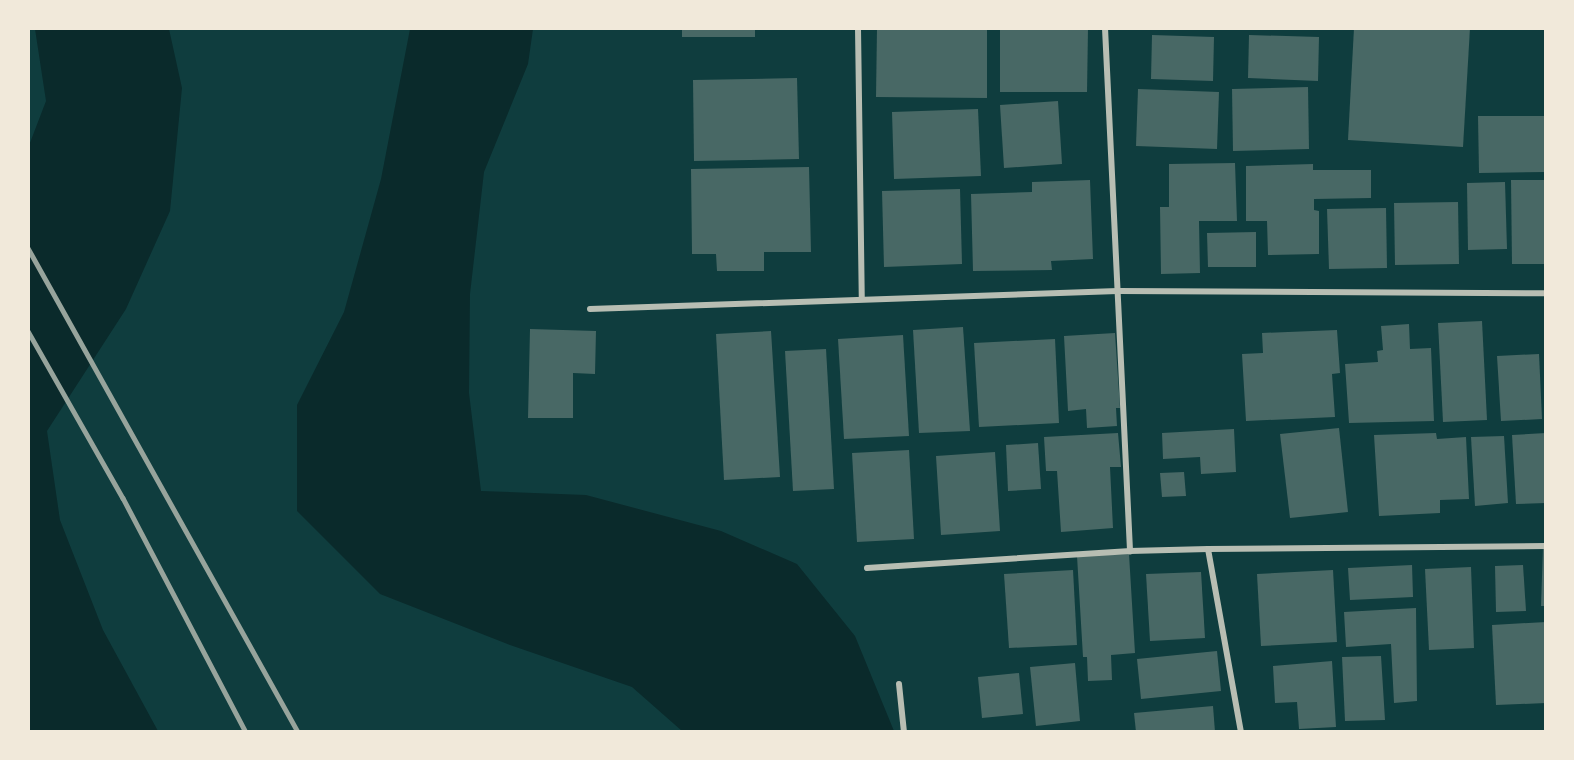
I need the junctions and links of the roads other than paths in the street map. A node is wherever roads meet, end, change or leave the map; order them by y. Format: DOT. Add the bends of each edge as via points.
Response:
graph roads {
  1 [pos="858,28"];
  2 [pos="1105,28"];
  3 [pos="1118,291"];
  4 [pos="1545,294"];
  5 [pos="862,298"];
  6 [pos="590,309"];
  7 [pos="1545,546"];
  8 [pos="1208,549"];
  9 [pos="1130,550"];
  10 [pos="867,568"];
  11 [pos="899,684"];
  12 [pos="904,732"];
  13 [pos="1240,732"];
  1 -- 5 [label="street"];
  2 -- 3 [label="street"];
  3 -- 4 [label="street"];
  3 -- 5 [label="street"];
  3 -- 9 [label="street"];
  5 -- 6 [label="street"];
  7 -- 8 [label="street"];
  8 -- 9 [label="street"];
  8 -- 13 [label="street"];
  9 -- 10 [label="street"];
  11 -- 12 [label="street"];
}
